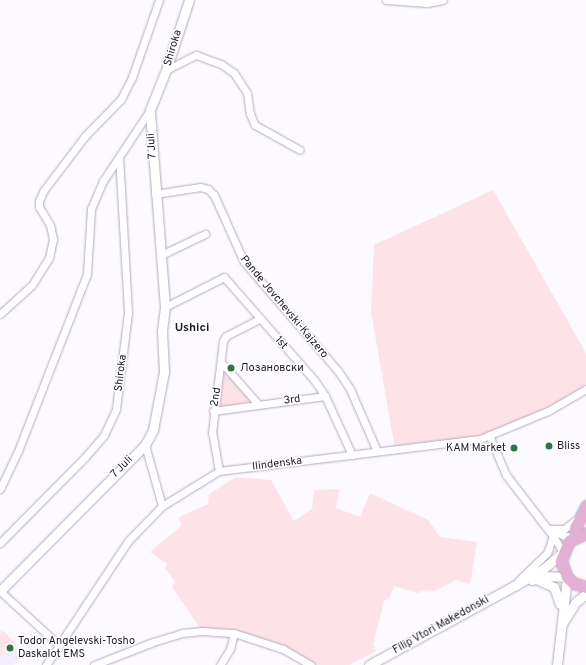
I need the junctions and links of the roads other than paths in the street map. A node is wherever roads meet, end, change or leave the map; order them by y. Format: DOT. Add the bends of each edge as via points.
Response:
graph roads {
  1 [pos="159,0"];
  2 [pos="189,0"];
  3 [pos="386,0"];
  4 [pos="443,0"];
  5 [pos="166,70"];
  6 [pos="150,110"];
  7 [pos="300,150"];
  8 [pos="119,158"];
  9 [pos="155,194"];
  10 [pos="205,234"];
  11 [pos="161,255"];
  12 [pos="165,307"];
  13 [pos="0,314"];
  14 [pos="259,319"];
  15 [pos="221,362"];
  16 [pos="586,389"];
  17 [pos="325,396"];
  18 [pos="258,404"];
  19 [pos="214,411"];
  20 [pos="489,435"];
  21 [pos="145,445"];
  22 [pos="378,451"];
  23 [pos="352,455"];
  24 [pos="219,471"];
  25 [pos="0,488"];
  26 [pos="162,506"];
  27 [pos="584,510"];
  28 [pos="549,529"];
  29 [pos="586,533"];
  30 [pos="553,536"];
  31 [pos="574,536"];
  32 [pos="0,543"];
  33 [pos="562,552"];
  34 [pos="567,577"];
  35 [pos="532,579"];
  36 [pos="514,586"];
  37 [pos="586,587"];
  38 [pos="0,591"];
  39 [pos="586,594"];
  40 [pos="562,614"];
  41 [pos="562,625"];
  42 [pos="234,633"];
  43 [pos="59,645"];
  44 [pos="46,665"];
  45 [pos="94,665"];
  46 [pos="220,665"];
  47 [pos="310,665"];
  48 [pos="369,665"];
  49 [pos="557,665"];
  1 -- 13 [label="street" via="132,77 121,99 85,136 44,190 39,201 39,207 50,225 53,240 49,258 32,285"];
  2 -- 5 [label="street, Shiroka"];
  3 -- 4 [label="street" via="414,3"];
  5 -- 6 [label="street, Shiroka"];
  5 -- 7 [label="street" via="196,55 221,64 234,73 247,93 250,114 255,125"];
  6 -- 8 [label="street, Shiroka"];
  6 -- 9 [label="street, 7 Juli"];
  8 -- 25 [label="street, Shiroka" via="104,181 91,209 88,227 88,274 18,451"];
  8 -- 32 [label="street, Shiroka" via="128,312 116,409 104,435 85,458"];
  9 -- 11 [label="street, 7 Juli"];
  9 -- 22 [label="street, Pande Jovchevski-Kajzero" via="200,187 208,189 214,195 244,262 338,370 350,389"];
  10 -- 11 [label="street"];
  11 -- 12 [label="street, 7 Juli"];
  12 -- 14 [label="street, 1st" via="224,277"];
  12 -- 21 [label="street, 7 Juli" via="162,331 164,372 152,430"];
  14 -- 15 [label="street, 2nd" via="226,336"];
  14 -- 17 [label="street, 1st"];
  15 -- 18 [label="street"];
  15 -- 19 [label="street, 2nd"];
  16 -- 20 [label="street, Ilindenska" via="548,411"];
  17 -- 18 [label="street, 3rd"];
  17 -- 23 [label="street, 1st"];
  18 -- 19 [label="street, 3rd"];
  19 -- 24 [label="street, 2nd" via="212,433"];
  20 -- 22 [label="street, Ilindenska" via="480,439"];
  20 -- 28 [label="street" via="506,475"];
  21 -- 26 [label="street"];
  21 -- 38 [label="street, 7 Juli"];
  22 -- 23 [label="street, Ilindenska"];
  23 -- 24 [label="street, Ilindenska"];
  24 -- 26 [label="street, Ilindenska"];
  26 -- 43 [label="street, Ilindenska" via="128,541"];
  27 -- 28 [label="street" via="564,529"];
  27 -- 31 [label="main road"];
  28 -- 30 [label="street"];
  28 -- 31 [label="street" via="565,536"];
  29 -- 31 [label="main road"];
  30 -- 33 [label="street"];
  30 -- 36 [label="street" via="547,553"];
  31 -- 33 [label="main road"];
  33 -- 34 [label="main road" via="561,561"];
  33 -- 36 [label="street" via="543,569"];
  34 -- 35 [label="street" via="542,576"];
  34 -- 37 [label="main road" via="573,583"];
  34 -- 40 [label="street"];
  35 -- 36 [label="street"];
  35 -- 40 [label="street" via="549,583 554,587 558,592"];
  36 -- 48 [label="street, Filip Vtori Makedonski"];
  38 -- 43 [label="street, 7 Juli"];
  39 -- 41 [label="street" via="576,602"];
  40 -- 41 [label="street"];
  41 -- 49 [label="street"];
  42 -- 45 [label="street" via="182,633"];
  42 -- 46 [label="street" via="230,649"];
  42 -- 47 [label="street" via="284,649"];
  43 -- 44 [label="street, Ilindenska"];
}
